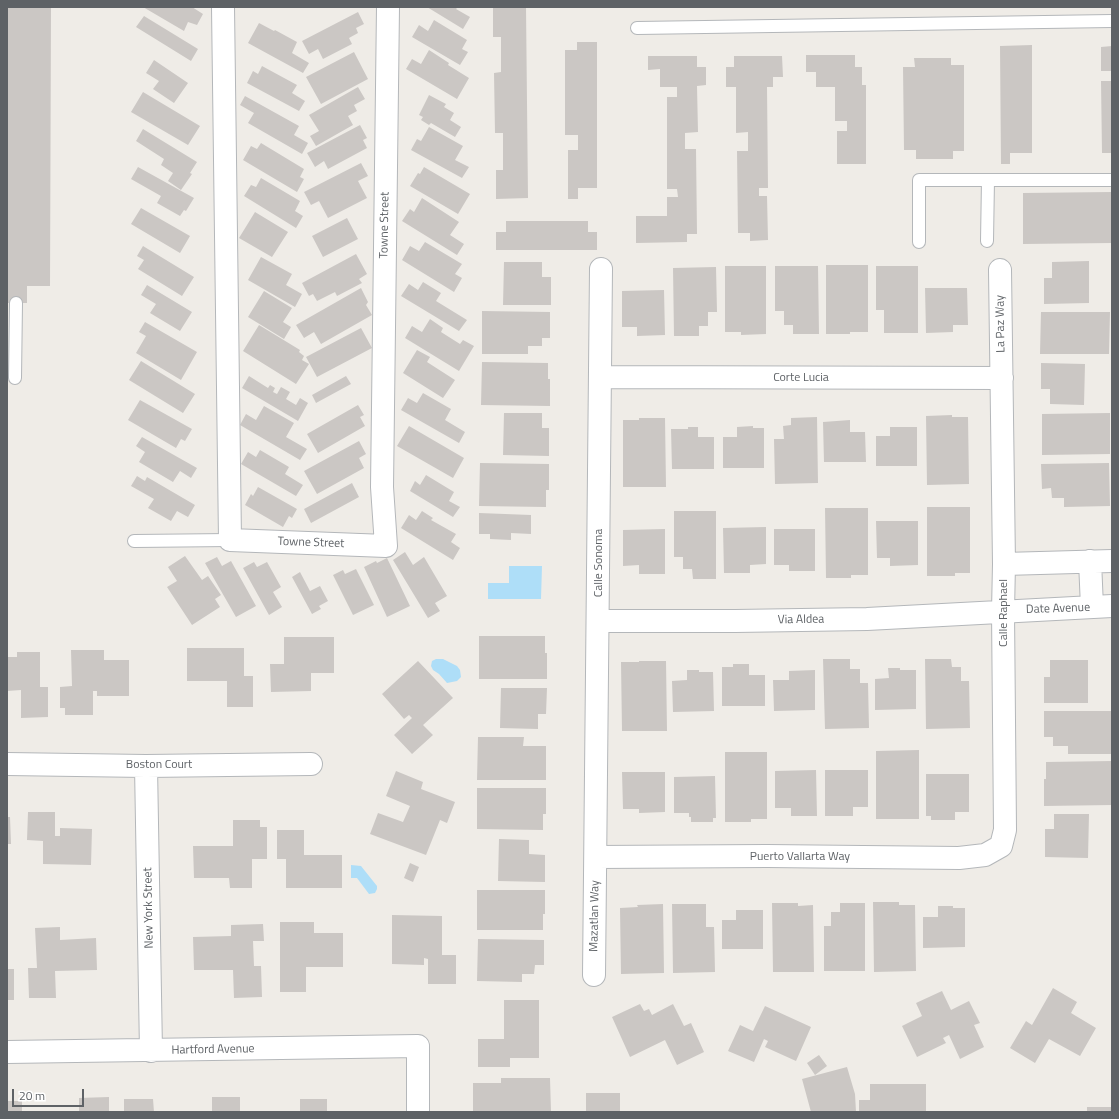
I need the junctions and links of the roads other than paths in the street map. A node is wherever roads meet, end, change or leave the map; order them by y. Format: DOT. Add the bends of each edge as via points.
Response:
graph roads {
  1 [pos="223,7"];
  2 [pos="388,7"];
  3 [pos="1112,21"];
  4 [pos="637,28"];
  5 [pos="988,180"];
  6 [pos="1112,180"];
  7 [pos="987,241"];
  8 [pos="919,242"];
  9 [pos="601,269"];
  10 [pos="1000,270"];
  11 [pos="16,303"];
  12 [pos="600,377"];
  13 [pos="15,378"];
  14 [pos="1002,378"];
  15 [pos="230,540"];
  16 [pos="134,541"];
  17 [pos="1090,561"];
  18 [pos="1112,561"];
  19 [pos="1004,564"];
  20 [pos="1102,607"];
  21 [pos="1003,611"];
  22 [pos="598,621"];
  23 [pos="7,764"];
  24 [pos="311,764"];
  25 [pos="146,766"];
  26 [pos="1001,846"];
  27 [pos="596,857"];
  28 [pos="594,975"];
  29 [pos="151,1051"];
  30 [pos="7,1052"];
  31 [pos="418,1112"];
  1 -- 15 [label="street"];
  2 -- 15 [label="street, Towne Street" via="382,487 386,546"];
  3 -- 4 [label="lane"];
  5 -- 6 [label="lane"];
  5 -- 7 [label="lane"];
  5 -- 8 [label="lane" via="920,180"];
  9 -- 12 [label="street, Calle Sonoma"];
  10 -- 14 [label="street, La Paz Way"];
  11 -- 13 [label="lane"];
  12 -- 14 [label="street, Corte Lucia"];
  12 -- 22 [label="street, Calle Sonoma"];
  14 -- 19 [label="street, Calle Raphael"];
  15 -- 16 [label="lane"];
  17 -- 18 [label="street"];
  17 -- 19 [label="street"];
  17 -- 20 [label="street"];
  19 -- 21 [label="street, Calle Raphael"];
  20 -- 21 [label="street, Date Avenue"];
  21 -- 22 [label="street, Via Aldea" via="867,619"];
  21 -- 26 [label="street, Calle Raphael" via="1005,830"];
  22 -- 27 [label="street, Calle Sonoma"];
  23 -- 25 [label="street, Boston Court"];
  24 -- 25 [label="street, Boston Court"];
  25 -- 29 [label="street, New York Street"];
  26 -- 27 [label="street, Puerto Vallarta Way" via="985,855 959,858"];
  27 -- 28 [label="street, Mazatlan Way"];
  29 -- 30 [label="street, Hartford Avenue"];
  29 -- 31 [label="street, Hartford Avenue" via="418,1046"];
}
